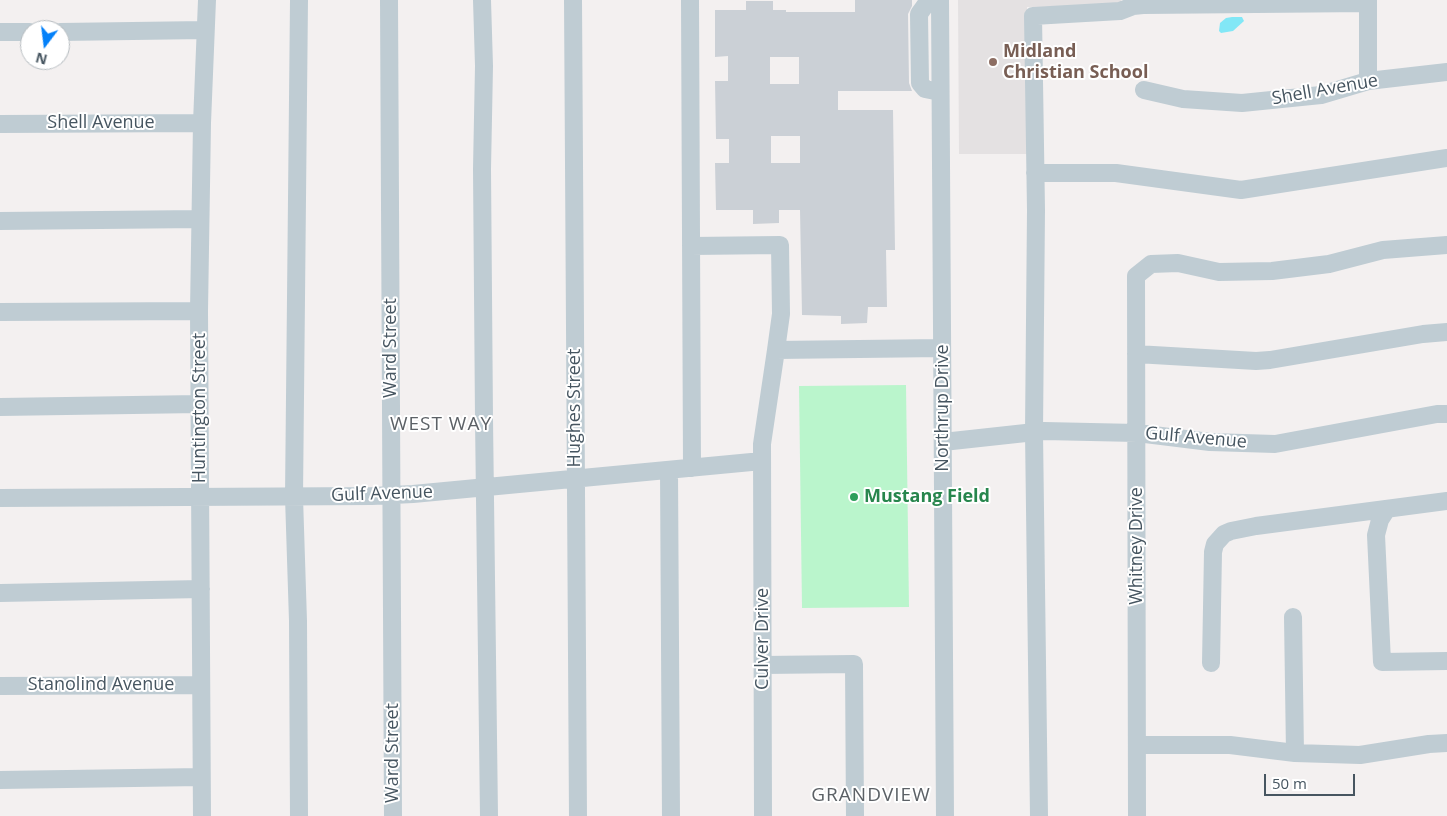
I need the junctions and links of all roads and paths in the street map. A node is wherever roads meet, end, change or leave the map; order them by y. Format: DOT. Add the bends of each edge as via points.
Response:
graph roads {
  1 [pos="206,0"];
  2 [pos="298,0"];
  3 [pos="389,0"];
  4 [pos="482,0"];
  5 [pos="573,0"];
  6 [pos="690,0"];
  7 [pos="928,0"];
  8 [pos="940,0"];
  9 [pos="1368,1"];
  10 [pos="1290,2"];
  11 [pos="1132,3"];
  12 [pos="205,30"];
  13 [pos="0,32"];
  14 [pos="20,32"];
  15 [pos="70,32"];
  16 [pos="1447,72"];
  17 [pos="1368,81"];
  18 [pos="1144,90"];
  19 [pos="940,92"];
  20 [pos="202,122"];
  21 [pos="0,124"];
  22 [pos="1447,158"];
  23 [pos="1035,173"];
  24 [pos="200,219"];
  25 [pos="0,221"];
  26 [pos="1447,245"];
  27 [pos="691,246"];
  28 [pos="199,311"];
  29 [pos="0,312"];
  30 [pos="1447,332"];
  31 [pos="942,348"];
  32 [pos="776,350"];
  33 [pos="1136,354"];
  34 [pos="199,404"];
  35 [pos="0,407"];
  36 [pos="1447,414"];
  37 [pos="1034,432"];
  38 [pos="1136,433"];
  39 [pos="943,442"];
  40 [pos="762,461"];
  41 [pos="692,468"];
  42 [pos="669,470"];
  43 [pos="576,478"];
  44 [pos="485,487"];
  45 [pos="391,495"];
  46 [pos="200,497"];
  47 [pos="294,497"];
  48 [pos="0,498"];
  49 [pos="1447,501"];
  50 [pos="1387,509"];
  51 [pos="201,589"];
  52 [pos="0,593"];
  53 [pos="1293,617"];
  54 [pos="1447,661"];
  55 [pos="1211,663"];
  56 [pos="763,665"];
  57 [pos="201,685"];
  58 [pos="0,686"];
  59 [pos="1447,743"];
  60 [pos="1137,745"];
  61 [pos="1295,753"];
  62 [pos="202,777"];
  63 [pos="0,780"];
  64 [pos="202,816"];
  65 [pos="298,816"];
  66 [pos="393,816"];
  67 [pos="489,816"];
  68 [pos="578,816"];
  69 [pos="671,816"];
  70 [pos="763,816"];
  71 [pos="855,816"];
  72 [pos="945,816"];
  73 [pos="1039,816"];
  74 [pos="1137,816"];
  1 -- 12 [label="street, Huntington Street"];
  2 -- 47 [label="street"];
  3 -- 45 [label="street, Ward Street"];
  4 -- 44 [label="street"];
  5 -- 43 [label="street, Hughes Street"];
  6 -- 27 [label="street"];
  7 -- 19 [label="street" via="919,14 920,83 925,89"];
  8 -- 19 [label="street, Northrup Drive"];
  9 -- 10 [label="street"];
  9 -- 17 [label="street"];
  10 -- 11 [label="street"];
  11 -- 23 [label="street" via="1120,11 1033,16"];
  12 -- 15 [label="street"];
  12 -- 20 [label="street, Huntington Street"];
  13 -- 14 [label="street"];
  16 -- 17 [label="street, Shell Avenue"];
  17 -- 18 [label="street, Shell Avenue" via="1321,94 1242,103 1183,99"];
  19 -- 31 [label="street, Northrup Drive"];
  20 -- 21 [label="street, Shell Avenue"];
  20 -- 24 [label="street, Huntington Street"];
  22 -- 23 [label="street" via="1241,190 1116,174"];
  23 -- 37 [label="street"];
  24 -- 25 [label="street"];
  24 -- 28 [label="street, Huntington Street"];
  26 -- 33 [label="street, Whitney Drive" via="1383,250 1329,264 1272,271 1219,272 1178,263 1152,264 1136,276"];
  27 -- 32 [label="street, Culver Drive" via="780,245 781,314"];
  27 -- 41 [label="street"];
  28 -- 29 [label="street"];
  28 -- 34 [label="street, Huntington Street"];
  30 -- 33 [label="street" via="1256,361"];
  31 -- 32 [label="street"];
  31 -- 39 [label="street, Northrup Drive"];
  32 -- 40 [label="street, Culver Drive"];
  33 -- 38 [label="street, Whitney Drive"];
  34 -- 35 [label="street"];
  34 -- 46 [label="street, Huntington Street"];
  36 -- 38 [label="street, Gulf Avenue" via="1275,444 1210,442"];
  37 -- 38 [label="street, Gulf Avenue"];
  37 -- 39 [label="street, Gulf Avenue"];
  37 -- 73 [label="street"];
  38 -- 60 [label="street, Whitney Drive"];
  39 -- 72 [label="street, Northrup Drive"];
  40 -- 41 [label="street, Gulf Avenue"];
  40 -- 56 [label="street, Culver Drive"];
  41 -- 42 [label="street, Gulf Avenue"];
  42 -- 43 [label="street, Gulf Avenue"];
  42 -- 69 [label="street"];
  43 -- 44 [label="street, Gulf Avenue"];
  43 -- 68 [label="street, Hughes Street"];
  44 -- 45 [label="street, Gulf Avenue"];
  44 -- 67 [label="street"];
  45 -- 47 [label="street, Gulf Avenue"];
  45 -- 66 [label="street, Ward Street"];
  46 -- 47 [label="street, Gulf Avenue"];
  46 -- 48 [label="street, Gulf Avenue"];
  46 -- 51 [label="street, Huntington Street"];
  47 -- 65 [label="street"];
  49 -- 50 [label="street"];
  50 -- 54 [label="street" via="1376,535 1382,662"];
  50 -- 55 [label="street" via="1256,526 1231,531 1219,538 1213,552"];
  51 -- 52 [label="street"];
  51 -- 57 [label="street, Huntington Street"];
  53 -- 61 [label="street"];
  56 -- 70 [label="street, Culver Drive"];
  56 -- 71 [label="street" via="854,664"];
  57 -- 58 [label="street, Stanolind Avenue"];
  57 -- 62 [label="street, Huntington Street"];
  59 -- 61 [label="street" via="1360,755"];
  60 -- 61 [label="street" via="1230,745"];
  60 -- 74 [label="street, Whitney Drive"];
  62 -- 63 [label="street"];
  62 -- 64 [label="street, Huntington Street"];
}
